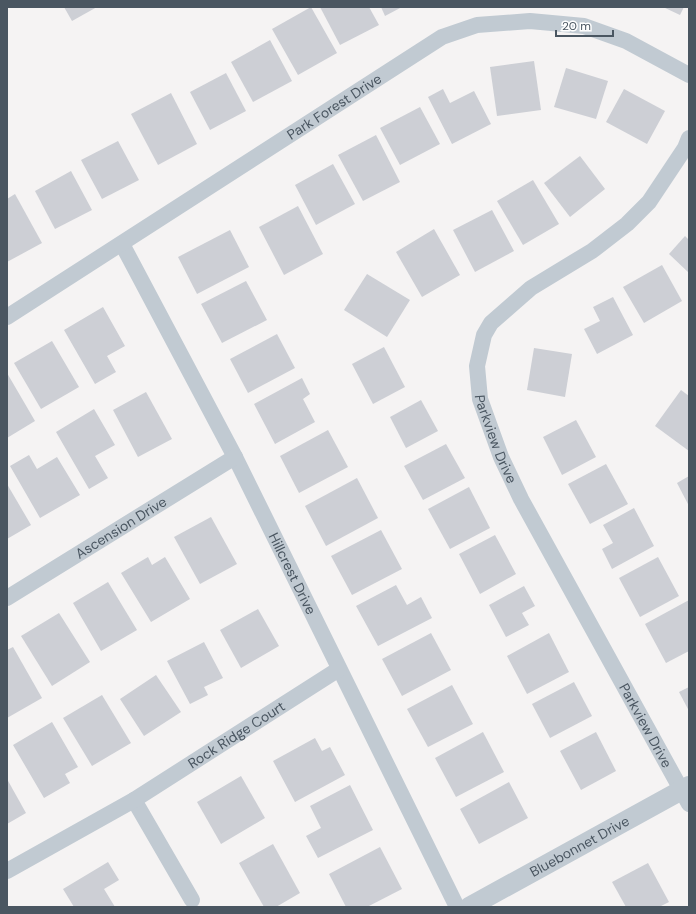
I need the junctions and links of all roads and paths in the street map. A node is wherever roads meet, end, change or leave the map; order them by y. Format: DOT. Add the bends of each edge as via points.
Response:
graph roads {
  1 [pos="689,75"];
  2 [pos="689,138"];
  3 [pos="122,244"];
  4 [pos="7,317"];
  5 [pos="234,457"];
  6 [pos="7,598"];
  7 [pos="339,669"];
  8 [pos="686,793"];
  9 [pos="134,800"];
  10 [pos="7,871"];
  11 [pos="192,900"];
  12 [pos="457,907"];
  13 [pos="469,907"];
  1 -- 3 [label="street, Park Forest Drive" via="626,41 584,26 530,21 477,25 442,37"];
  2 -- 8 [label="street, Parkview Drive" via="649,202 627,224 592,251 532,288 491,323 484,335 477,366 480,399 501,456 521,499"];
  3 -- 4 [label="street, Park Forest Drive"];
  3 -- 5 [label="street, Hillcrest Drive"];
  5 -- 6 [label="street, Ascension Drive"];
  5 -- 7 [label="street, Hillcrest Drive"];
  7 -- 9 [label="street, Rock Ridge Court"];
  7 -- 12 [label="street, Hillcrest Drive"];
  8 -- 13 [label="street, Bluebonnet Drive"];
  9 -- 10 [label="street, Rock Ridge Court"];
  9 -- 11 [label="street"];
}
